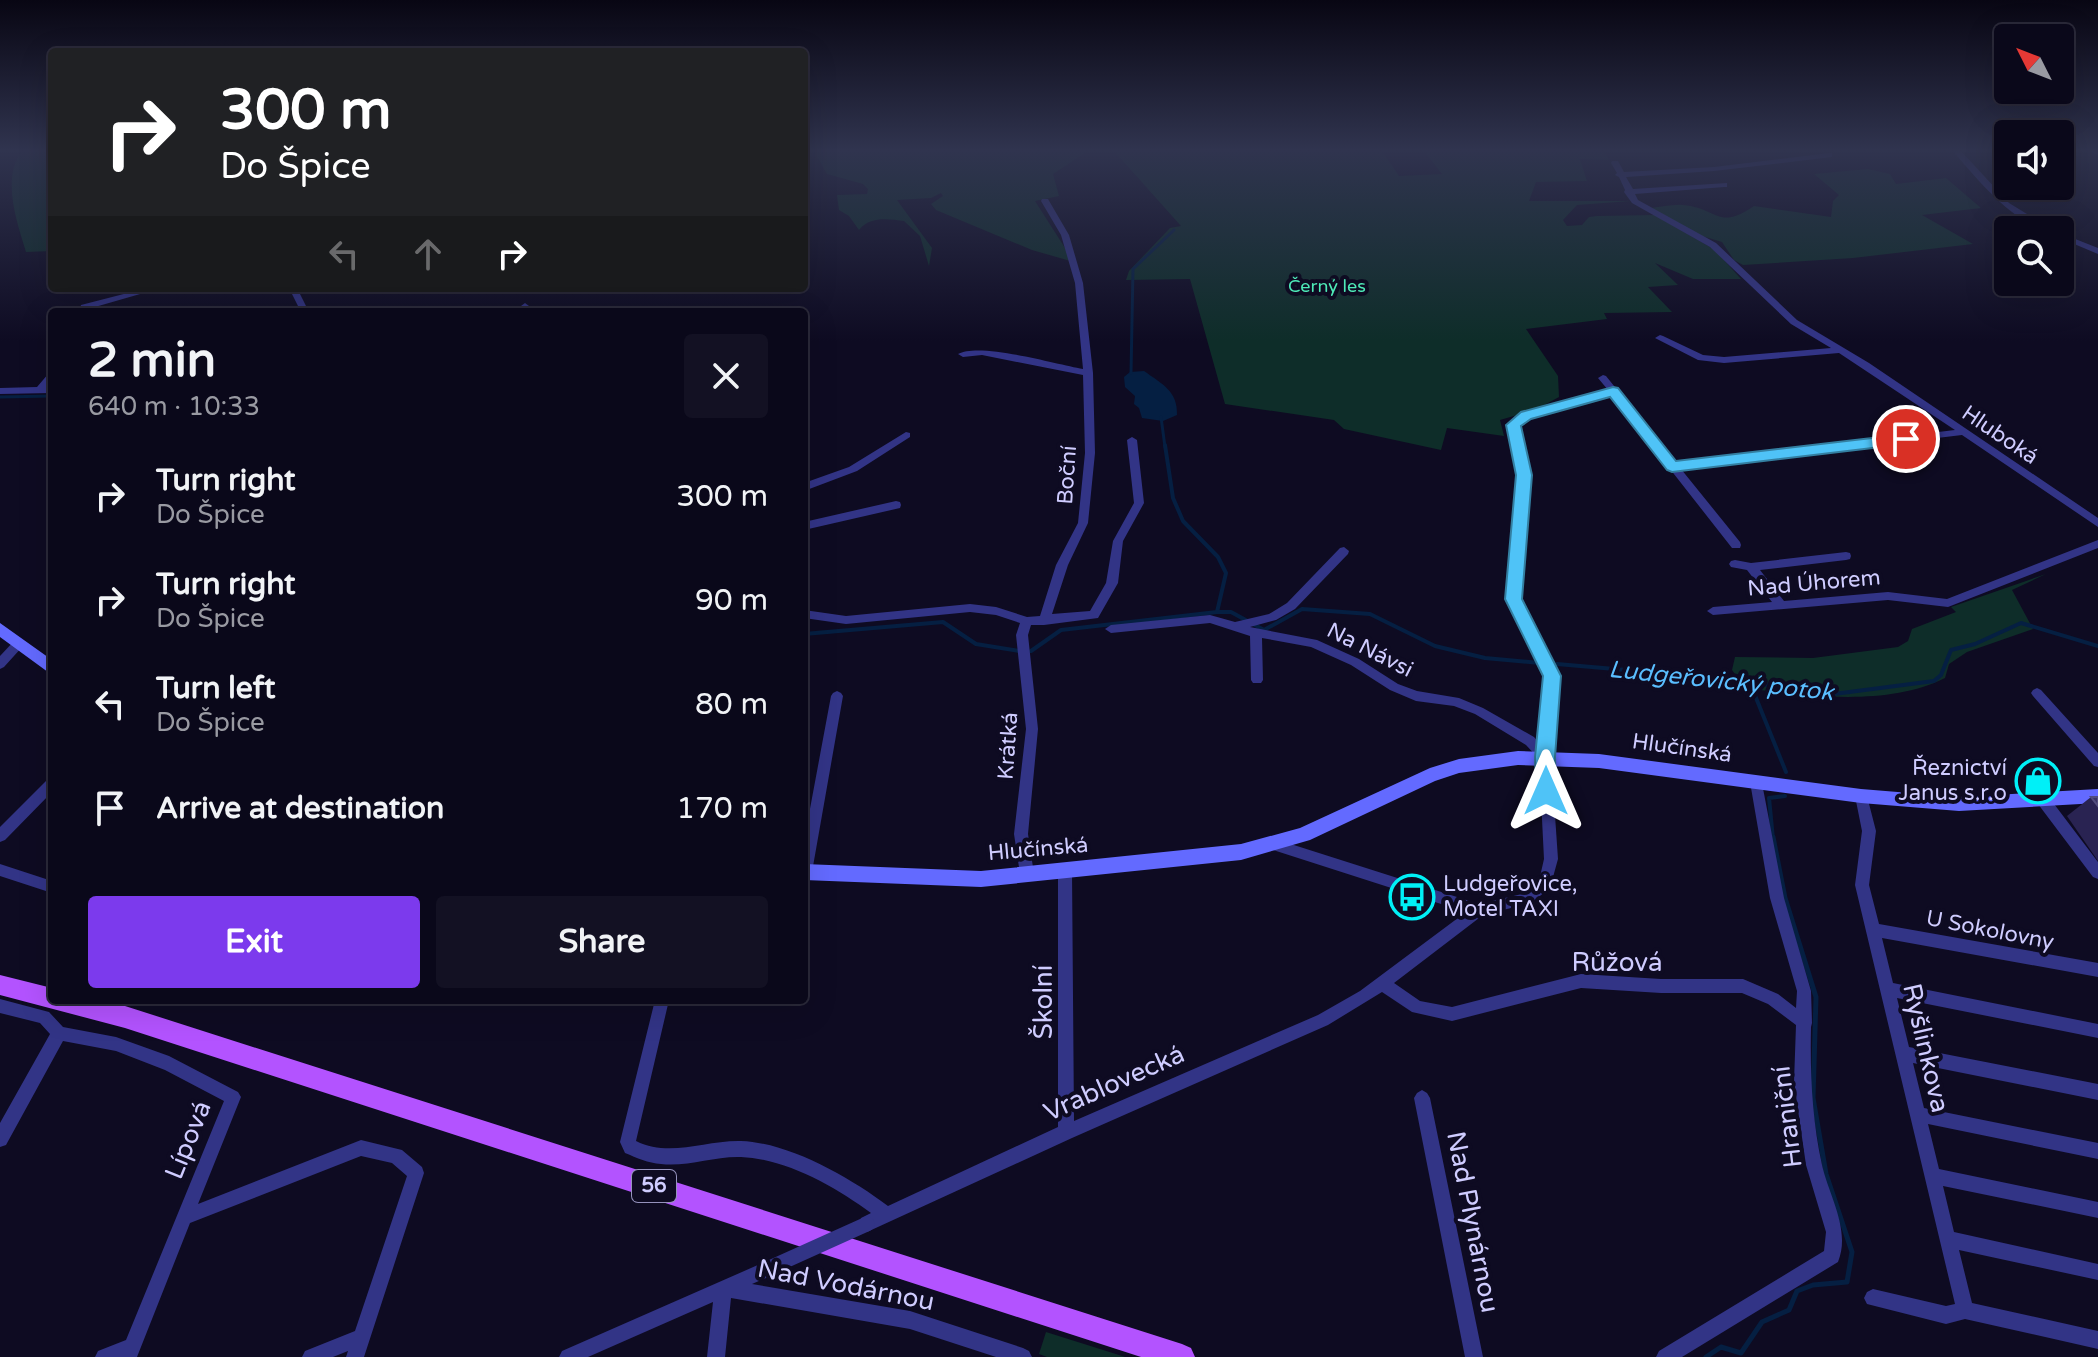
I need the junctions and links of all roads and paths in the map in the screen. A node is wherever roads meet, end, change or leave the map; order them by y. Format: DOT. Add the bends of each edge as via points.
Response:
graph roads {
  1 [pos="1053,214"];
  2 [pos="1659,214"];
  3 [pos="2074,241"];
  4 [pos="2098,251"];
  5 [pos="139,292"];
  6 [pos="84,308"];
  7 [pos="1660,338"];
  8 [pos="1842,350"];
  9 [pos="963,354"];
  10 [pos="1088,373"];
  11 [pos="1603,378"];
  12 [pos="46,389"];
  13 [pos="0,391"];
  14 [pos="1613,392"];
  15 [pos="1964,432"];
  16 [pos="906,435"];
  17 [pos="1132,440"];
  18 [pos="1672,467"];
  19 [pos="808,486"];
  20 [pos="896,505"];
  21 [pos="2098,523"];
  22 [pos="808,525"];
  23 [pos="2098,544"];
  24 [pos="1736,545"];
  25 [pos="1344,551"];
  26 [pos="1846,556"];
  27 [pos="1735,564"];
  28 [pos="1751,567"];
  29 [pos="1781,605"];
  30 [pos="1713,611"];
  31 [pos="808,615"];
  32 [pos="1027,621"];
  33 [pos="1044,621"];
  34 [pos="1248,626"];
  35 [pos="0,629"];
  36 [pos="1111,629"];
  37 [pos="19,643"];
  38 [pos="0,664"];
  39 [pos="48,666"];
  40 [pos="1257,680"];
  41 [pos="2037,693"];
  42 [pos="837,696"];
  43 [pos="1545,757"];
  44 [pos="2098,762"];
  45 [pos="1756,782"];
  46 [pos="48,788"];
  47 [pos="1861,796"];
  48 [pos="2098,796"];
  49 [pos="2043,800"];
  50 [pos="0,836"];
  51 [pos="1275,845"];
  52 [pos="808,851"];
  53 [pos="0,870"];
  54 [pos="1065,871"];
  55 [pos="808,872"];
  56 [pos="2098,873"];
  57 [pos="1027,874"];
  58 [pos="48,886"];
  59 [pos="1479,910"];
  60 [pos="1874,930"];
  61 [pos="2098,970"];
  62 [pos="1382,983"];
  63 [pos="0,985"];
  64 [pos="1888,989"];
  65 [pos="48,997"];
  66 [pos="75,1004"];
  67 [pos="661,1004"];
  68 [pos="0,1006"];
  69 [pos="1805,1023"];
  70 [pos="2098,1031"];
  71 [pos="59,1033"];
  72 [pos="1902,1053"];
  73 [pos="2098,1092"];
  74 [pos="1422,1098"];
  75 [pos="1917,1114"];
  76 [pos="1066,1132"];
  77 [pos="0,1139"];
  78 [pos="2098,1151"];
  79 [pos="1931,1175"];
  80 [pos="2098,1210"];
  81 [pos="887,1215"];
  82 [pos="185,1217"];
  83 [pos="1947,1239"];
  84 [pos="2098,1272"];
  85 [pos="723,1288"];
  86 [pos="1873,1298"];
  87 [pos="1965,1310"];
  88 [pos="362,1337"];
  89 [pos="2098,1340"];
  90 [pos="130,1352"];
  91 [pos="104,1357"];
  92 [pos="311,1357"];
  93 [pos="355,1357"];
  94 [pos="568,1357"];
  95 [pos="716,1357"];
  96 [pos="1023,1357"];
  97 [pos="1182,1357"];
  98 [pos="1474,1357"];
  99 [pos="1665,1357"];
  1 -- 10 [label="street, Boční" via="1065,235 1079,283"];
  2 -- 8 [label="street, Hluboká" via="1713,245 1786,316"];
  3 -- 4 [label="street"];
  5 -- 6 [label="street"];
  7 -- 8 [label="street" via="1701,358 1724,360"];
  8 -- 15 [label="street, Hluboká"];
  9 -- 10 [label="street" via="983,348"];
  10 -- 33 [label="street, Boční" via="1090,453 1083,523"];
  11 -- 14 [label="street"];
  12 -- 13 [label="street"];
  14 -- 18 [label="street"];
  14 -- 43 [label="street, Vrablovecká" via="1526,416 1514,425 1524,475 1514,599 1552,676"];
  15 -- 18 [label="street"];
  15 -- 21 [label="street, Hluboká"];
  16 -- 19 [label="street" via="844,474"];
  17 -- 33 [label="street" via="1139,503 1118,541 1112,583 1094,615"];
  18 -- 24 [label="street"];
  20 -- 22 [label="street"];
  23 -- 29 [label="street, Nad Úhorem" via="1948,603 1888,596"];
  25 -- 34 [label="street" via="1296,602"];
  26 -- 28 [label="street"];
  27 -- 28 [label="street"];
  28 -- 29 [label="street"];
  29 -- 30 [label="street, Nad Úhorem"];
  31 -- 32 [label="street" via="846,620 970,608"];
  32 -- 33 [label="street"];
  32 -- 57 [label="street, Krátká" via="1022,635 1032,729 1021,834"];
  34 -- 36 [label="street, Na Návsi" via="1210,619"];
  34 -- 40 [label="street"];
  34 -- 43 [label="street, Na Návsi" via="1321,645 1394,687 1467,706 1530,741"];
  35 -- 37 [label="street"];
  37 -- 38 [label="street"];
  37 -- 39 [label="street"];
  41 -- 44 [label="street"];
  42 -- 52 [label="street, Hlučínská"];
  43 -- 45 [label="street, Hlučínská"];
  43 -- 51 [label="street, Hlučínská" via="1489,760 1430,775"];
  43 -- 59 [label="street, Vrablovecká" via="1548,878 1526,899"];
  45 -- 47 [label="street, Hlučínská"];
  45 -- 69 [label="street, Hraniční" via="1777,898 1804,991"];
  46 -- 50 [label="street"];
  47 -- 49 [label="street, Hlučínská" via="1959,804"];
  47 -- 60 [label="street, Ryšlinkova" via="1869,831 1862,885"];
  48 -- 49 [label="street, Hlučínská"];
  49 -- 56 [label="street"];
  51 -- 54 [label="street, Hlučínská"];
  51 -- 59 [label="street, Hlučínská"];
  53 -- 58 [label="street"];
  54 -- 57 [label="street, Hlučínská"];
  54 -- 76 [label="street, Školní"];
  55 -- 57 [label="street, Hlučínská" via="945,878"];
  59 -- 62 [label="street, Vrablovecká"];
  60 -- 61 [label="street, U Sokolovny"];
  60 -- 64 [label="street, Ryšlinkova"];
  62 -- 69 [label="street, Růžová" via="1417,1007 1452,1014 1581,981 1743,986 1773,999"];
  62 -- 76 [label="street, Vrablovecká" via="1323,1020"];
  63 -- 65 [label="main road"];
  64 -- 70 [label="street"];
  64 -- 72 [label="street, Ryšlinkova"];
  66 -- 97 [label="main road, 56"];
  67 -- 81 [label="street" via="631,1147 678,1158 731,1149 755,1151 826,1176"];
  68 -- 71 [label="street, Lípová" via="44,1017"];
  69 -- 99 [label="street, Hraniční" via="1802,1082 1814,1165 1834,1232 1832,1256"];
  71 -- 77 [label="street"];
  71 -- 82 [label="street, Lípová" via="116,1044 233,1097"];
  72 -- 73 [label="street"];
  72 -- 75 [label="street, Ryšlinkova"];
  74 -- 98 [label="street, Nad Plynárnou"];
  75 -- 78 [label="street"];
  75 -- 79 [label="street, Ryšlinkova"];
  76 -- 81 [label="street, Vrablovecká"];
  79 -- 80 [label="street"];
  79 -- 83 [label="street, Ryšlinkova"];
  81 -- 85 [label="street, Vrablovecká, bridge"];
  82 -- 88 [label="street" via="361,1148 396,1156 416,1173"];
  82 -- 90 [label="street, Lípová"];
  83 -- 84 [label="street"];
  83 -- 87 [label="street, Ryšlinkova"];
  85 -- 94 [label="street, Vrablovecká"];
  85 -- 95 [label="street, Nad Vodárnou"];
  85 -- 96 [label="street, Nad Vodárnou" via="910,1320"];
  86 -- 87 [label="street" via="1946,1315"];
  87 -- 89 [label="street"];
  88 -- 92 [label="street"];
  88 -- 93 [label="street"];
  90 -- 91 [label="street, Lípová"];
}
